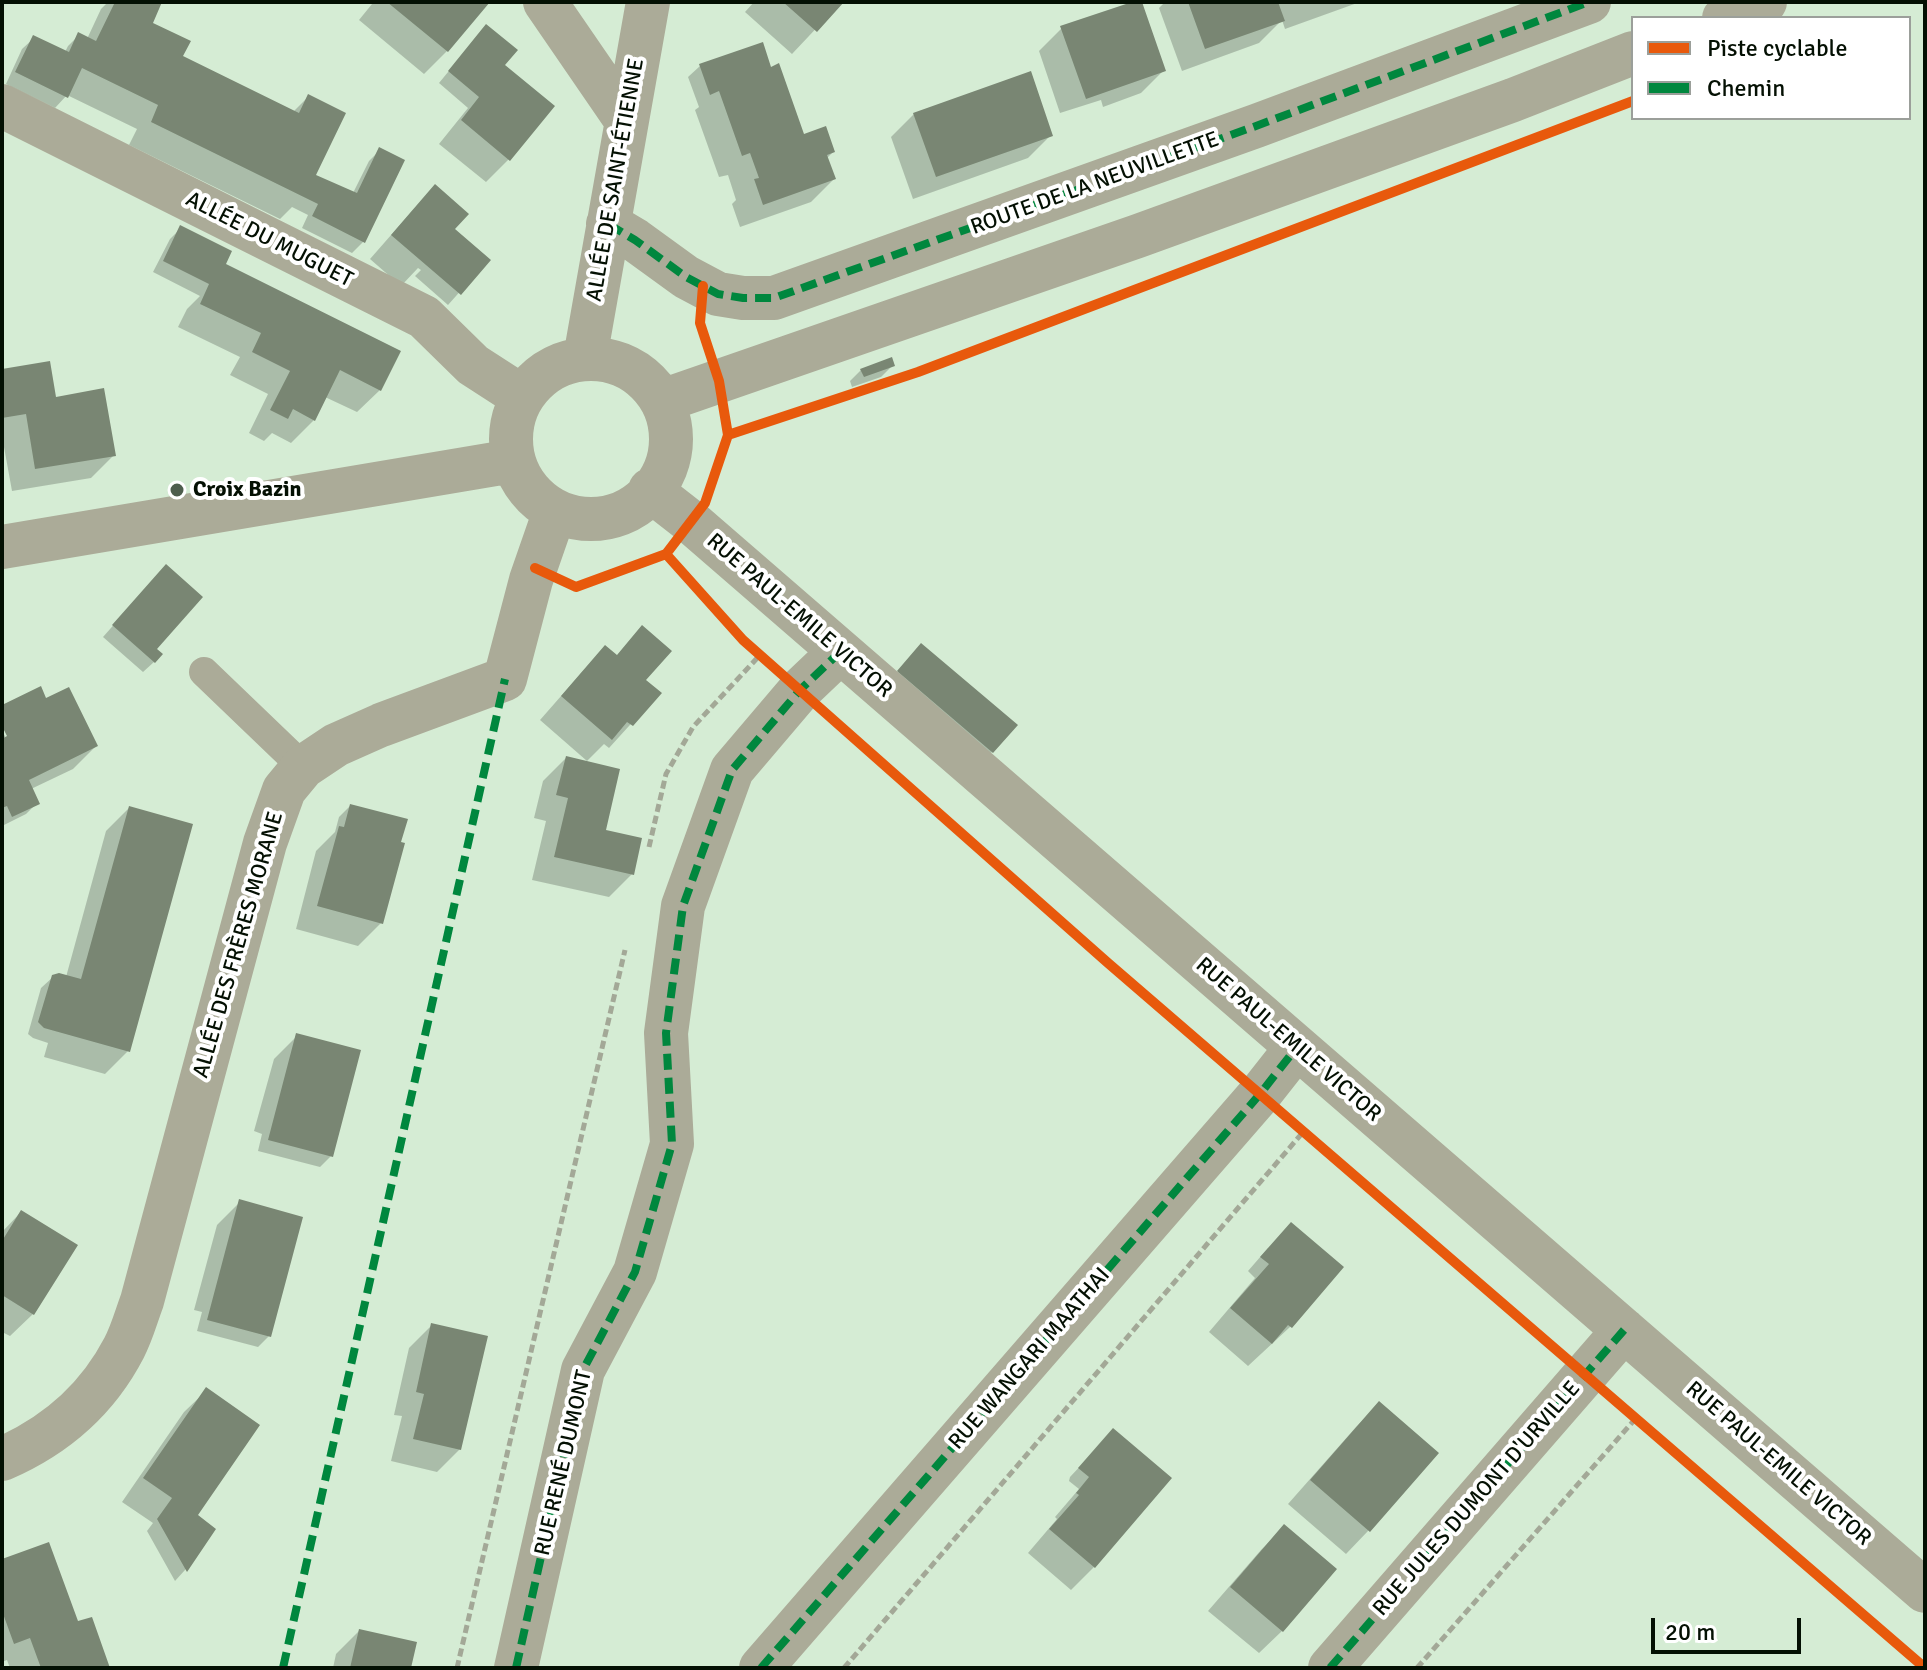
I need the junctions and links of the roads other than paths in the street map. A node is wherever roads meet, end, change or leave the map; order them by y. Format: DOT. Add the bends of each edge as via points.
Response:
graph roads {
  1 [pos="545,2"];
  2 [pos="648,2"];
  3 [pos="1589,2"];
  4 [pos="1765,2"];
  5 [pos="1729,16"];
  6 [pos="1631,54"];
  7 [pos="2,106"];
  8 [pos="626,120"];
  9 [pos="608,224"];
  10 [pos="585,358"];
  11 [pos="521,396"];
  12 [pos="662,401"];
  13 [pos="513,461"];
  14 [pos="650,490"];
  15 [pos="555,511"];
  16 [pos="2,547"];
  17 [pos="840,652"];
  18 [pos="204,672"];
  19 [pos="303,767"];
  20 [pos="1297,1047"];
  21 [pos="1624,1330"];
  22 [pos="2,1459"];
  23 [pos="1925,1591"];
  24 [pos="516,1668"];
  25 [pos="761,1668"];
  26 [pos="1330,1668"];
  1 -- 8 [label="street"];
  2 -- 8 [label="street, ALLÉE DE SAINT-ÉTIENNE"];
  3 -- 9 [label="street, ROUTE DE LA NEUVILLETTE" via="774,298 718,294"];
  4 -- 5 [label="street"];
  6 -- 12 [label="street" via="1138,236"];
  7 -- 11 [label="street, ALLÉE DU MUGUET" via="424,317 473,365"];
  8 -- 9 [label="street, ALLÉE DE SAINT-ÉTIENNE"];
  9 -- 10 [label="street, ALLÉE DE SAINT-ÉTIENNE"];
  10 -- 11 [label="street" via="549,370"];
  10 -- 12 [label="street" via="616,362 643,377"];
  11 -- 13 [label="street" via="510,428"];
  12 -- 14 [label="street" via="670,426 670,452 662,477"];
  13 -- 15 [label="street" via="529,491"];
  13 -- 16 [label="street"];
  14 -- 15 [label="street" via="615,515 585,519"];
  14 -- 17 [label="street, RUE PAUL-EMILE VICTOR"];
  15 -- 19 [label="street, ALLÉE DES FRÈRES MORANE" via="505,679 369,730"];
  17 -- 20 [label="street, RUE PAUL-EMILE VICTOR"];
  17 -- 24 [label="street, RUE RENÉ DUMONT" via="732,770 683,906 666,1033 672,1144 635,1272 583,1370"];
  18 -- 19 [label="lane"];
  19 -- 22 [label="street, ALLÉE DES FRÈRES MORANE" via="284,790 265,843 142,1301 124,1348 71,1418"];
  20 -- 21 [label="street, RUE PAUL-EMILE VICTOR"];
  20 -- 25 [label="street, RUE WANGARI MAATHAI"];
  21 -- 23 [label="street, RUE PAUL-EMILE VICTOR"];
  21 -- 26 [label="street, RUE JULES DUMONT D'URVILLE"];
}
